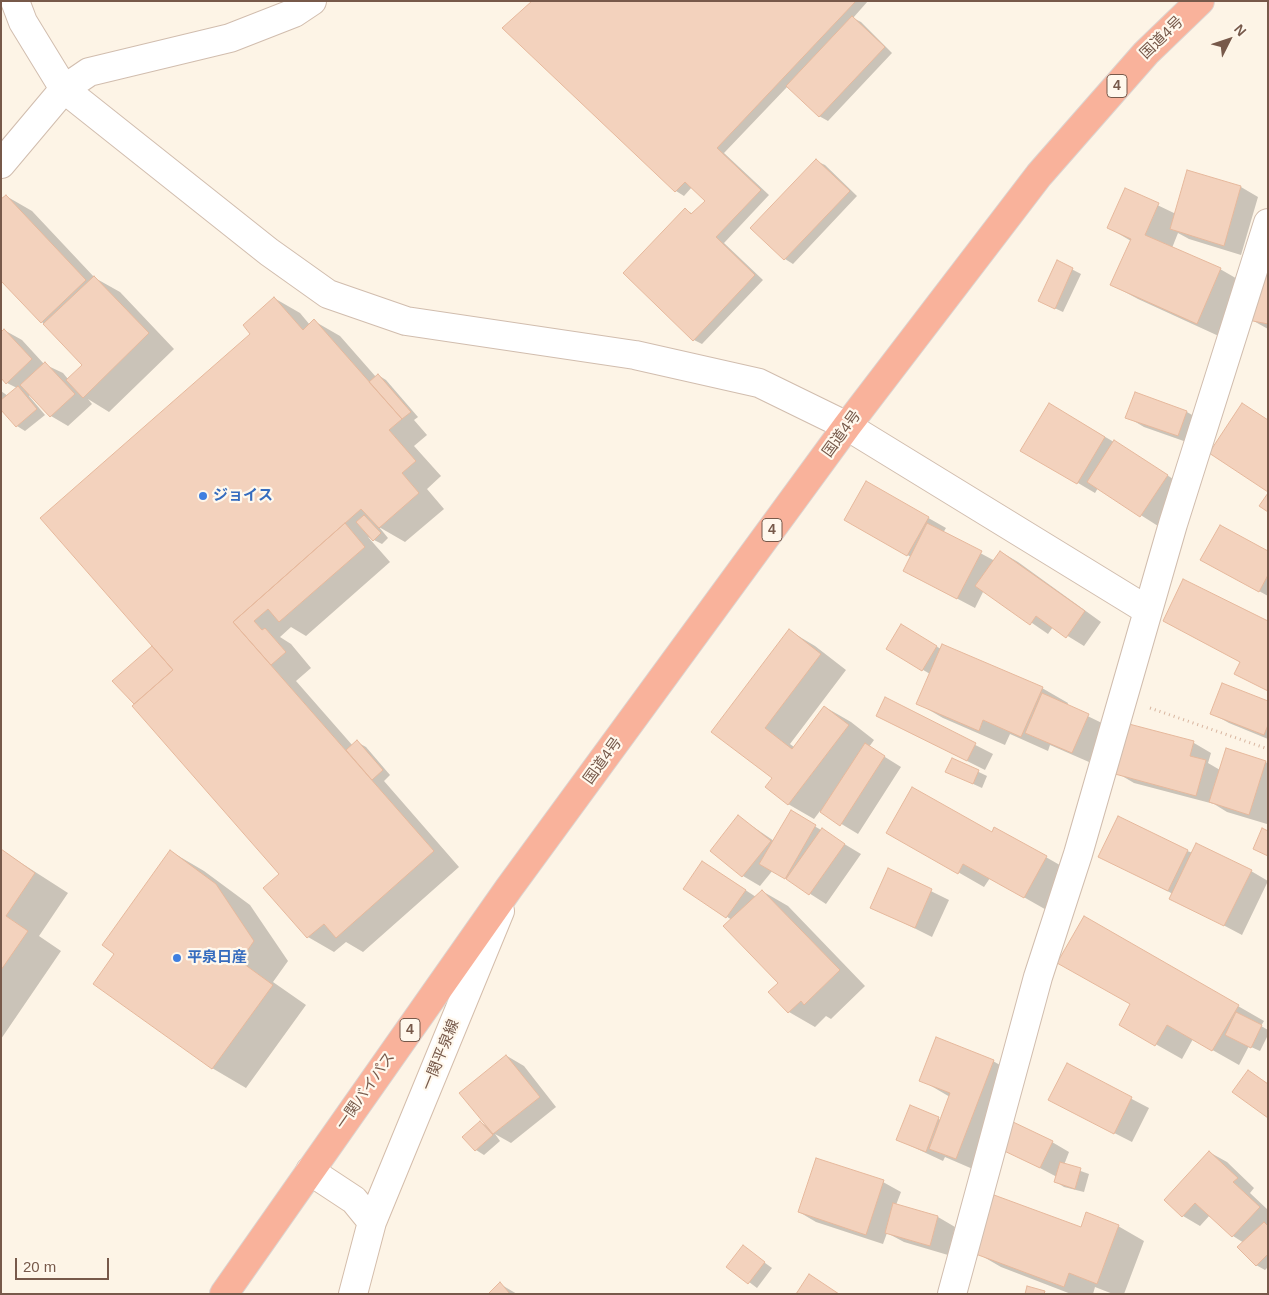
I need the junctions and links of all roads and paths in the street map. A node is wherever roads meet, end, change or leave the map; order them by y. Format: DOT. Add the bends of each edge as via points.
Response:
graph roads {
  1 [pos="14,1"];
  2 [pos="312,1"];
  3 [pos="1200,1"];
  4 [pos="64,89"];
  5 [pos="1,164"];
  6 [pos="1268,223"];
  7 [pos="848,426"];
  8 [pos="1147,610"];
  9 [pos="1124,699"];
  10 [pos="1268,749"];
  11 [pos="509,888"];
  12 [pos="310,1171"];
  13 [pos="372,1222"];
  14 [pos="225,1293"];
  15 [pos="353,1294"];
  16 [pos="952,1294"];
  1 -- 4 [label="street" via="23,22"];
  2 -- 4 [label="street" via="294,13 230,38 89,72"];
  3 -- 7 [label="highway, 国道4号 / 4" via="1146,53 1039,175"];
  4 -- 5 [label="street"];
  4 -- 7 [label="street" via="269,252 328,294 406,321 635,355 759,383"];
  6 -- 8 [label="street"];
  7 -- 8 [label="street"];
  7 -- 11 [label="highway, 国道4号 / 4"];
  8 -- 9 [label="street"];
  9 -- 10 [label="path"];
  9 -- 16 [label="street" via="1038,977"];
  11 -- 12 [label="highway, 一関バイパス / 4"];
  11 -- 13 [label="street, 一関平泉線"];
  12 -- 13 [label="street" via="354,1200"];
  12 -- 14 [label="highway, 一関バイパス / 4"];
  13 -- 15 [label="street, 一関平泉線"];
}
